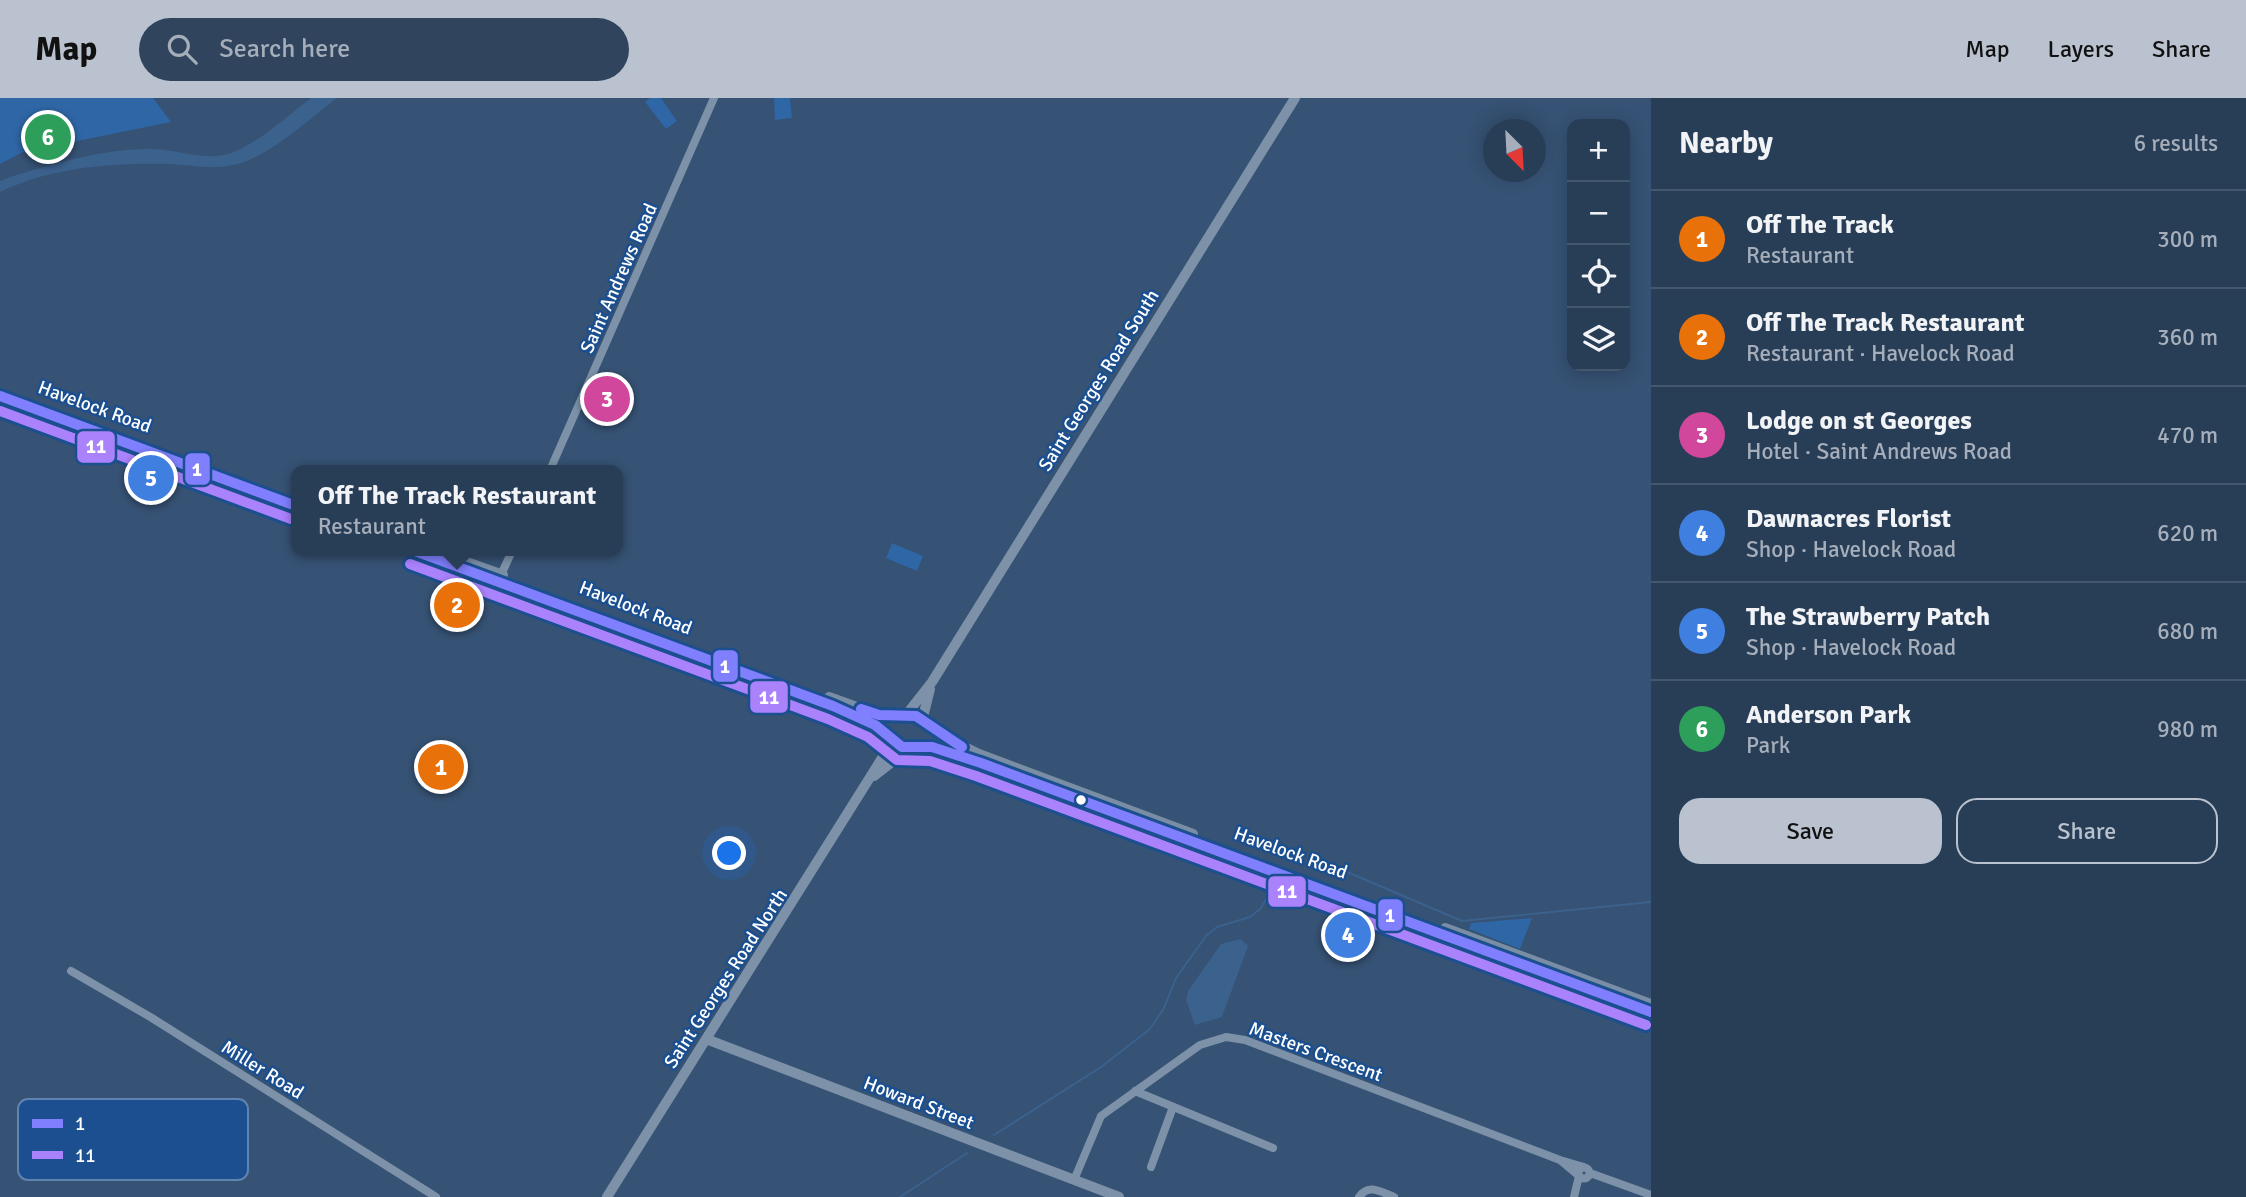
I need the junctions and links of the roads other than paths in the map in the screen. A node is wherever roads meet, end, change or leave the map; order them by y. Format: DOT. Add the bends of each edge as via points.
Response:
graph roads {
  1 [pos="714,98"];
  2 [pos="1296,98"];
  3 [pos="0,390"];
  4 [pos="0,396"];
  5 [pos="552,465"];
  6 [pos="291,497"];
  7 [pos="291,504"];
  8 [pos="431,556"];
  9 [pos="448,556"];
  10 [pos="510,556"];
  11 [pos="499,578"];
  12 [pos="932,682"];
  13 [pos="904,716"];
  14 [pos="923,722"];
  15 [pos="894,739"];
  16 [pos="911,748"];
  17 [pos="871,778"];
  18 [pos="71,971"];
  19 [pos="1651,1004"];
  20 [pos="1651,1012"];
  21 [pos="706,1038"];
  22 [pos="1135,1091"];
  23 [pos="1173,1107"];
  24 [pos="1273,1148"];
  25 [pos="1151,1167"];
  26 [pos="1585,1174"];
  27 [pos="1074,1180"];
  28 [pos="1651,1195"];
  29 [pos="436,1197"];
  30 [pos="607,1197"];
  31 [pos="1119,1197"];
  32 [pos="1359,1197"];
  33 [pos="1394,1197"];
  34 [pos="1575,1197"];
  1 -- 5 [label="street, Saint Andrews Road"];
  2 -- 12 [label="street, Saint Georges Road South"];
  3 -- 6 [label="main road, Havelock Road"];
  4 -- 7 [label="main road, Havelock Road"];
  8 -- 11 [label="main road, Havelock Road"];
  9 -- 11 [label="main road, Havelock Road"];
  10 -- 11 [label="street"];
  11 -- 13 [label="main road, Havelock Road" via="868,711"];
  11 -- 15 [label="main road, Havelock Road" via="833,706"];
  12 -- 13 [label="street, Saint Georges Road South"];
  12 -- 14 [label="street, Saint Georges Road South"];
  13 -- 14 [label="main road"];
  13 -- 15 [label="main road" via="896,725"];
  14 -- 16 [label="main road" via="922,737"];
  14 -- 19 [label="main road, Havelock Road" via="978,754"];
  15 -- 16 [label="main road"];
  15 -- 17 [label="street, Saint Georges Road North"];
  16 -- 17 [label="street, Saint Georges Road North"];
  16 -- 20 [label="main road, Havelock Road" via="932,747 981,763"];
  17 -- 21 [label="street, Saint Georges Road North"];
  18 -- 29 [label="street, Miller Road"];
  21 -- 27 [label="street, Howard Street"];
  21 -- 30 [label="street, Saint Georges Road North"];
  22 -- 23 [label="street"];
  22 -- 26 [label="street, Masters Crescent" via="1200,1045 1226,1038 1245,1040 1560,1160"];
  22 -- 27 [label="street, Masters Crescent" via="1101,1115"];
  23 -- 24 [label="street"];
  23 -- 25 [label="street"];
  26 -- 28 [label="street, Masters Crescent"];
  26 -- 34 [label="street"];
  27 -- 31 [label="street, Howard Street"];
  32 -- 33 [label="street" via="1372,1189"];
}
